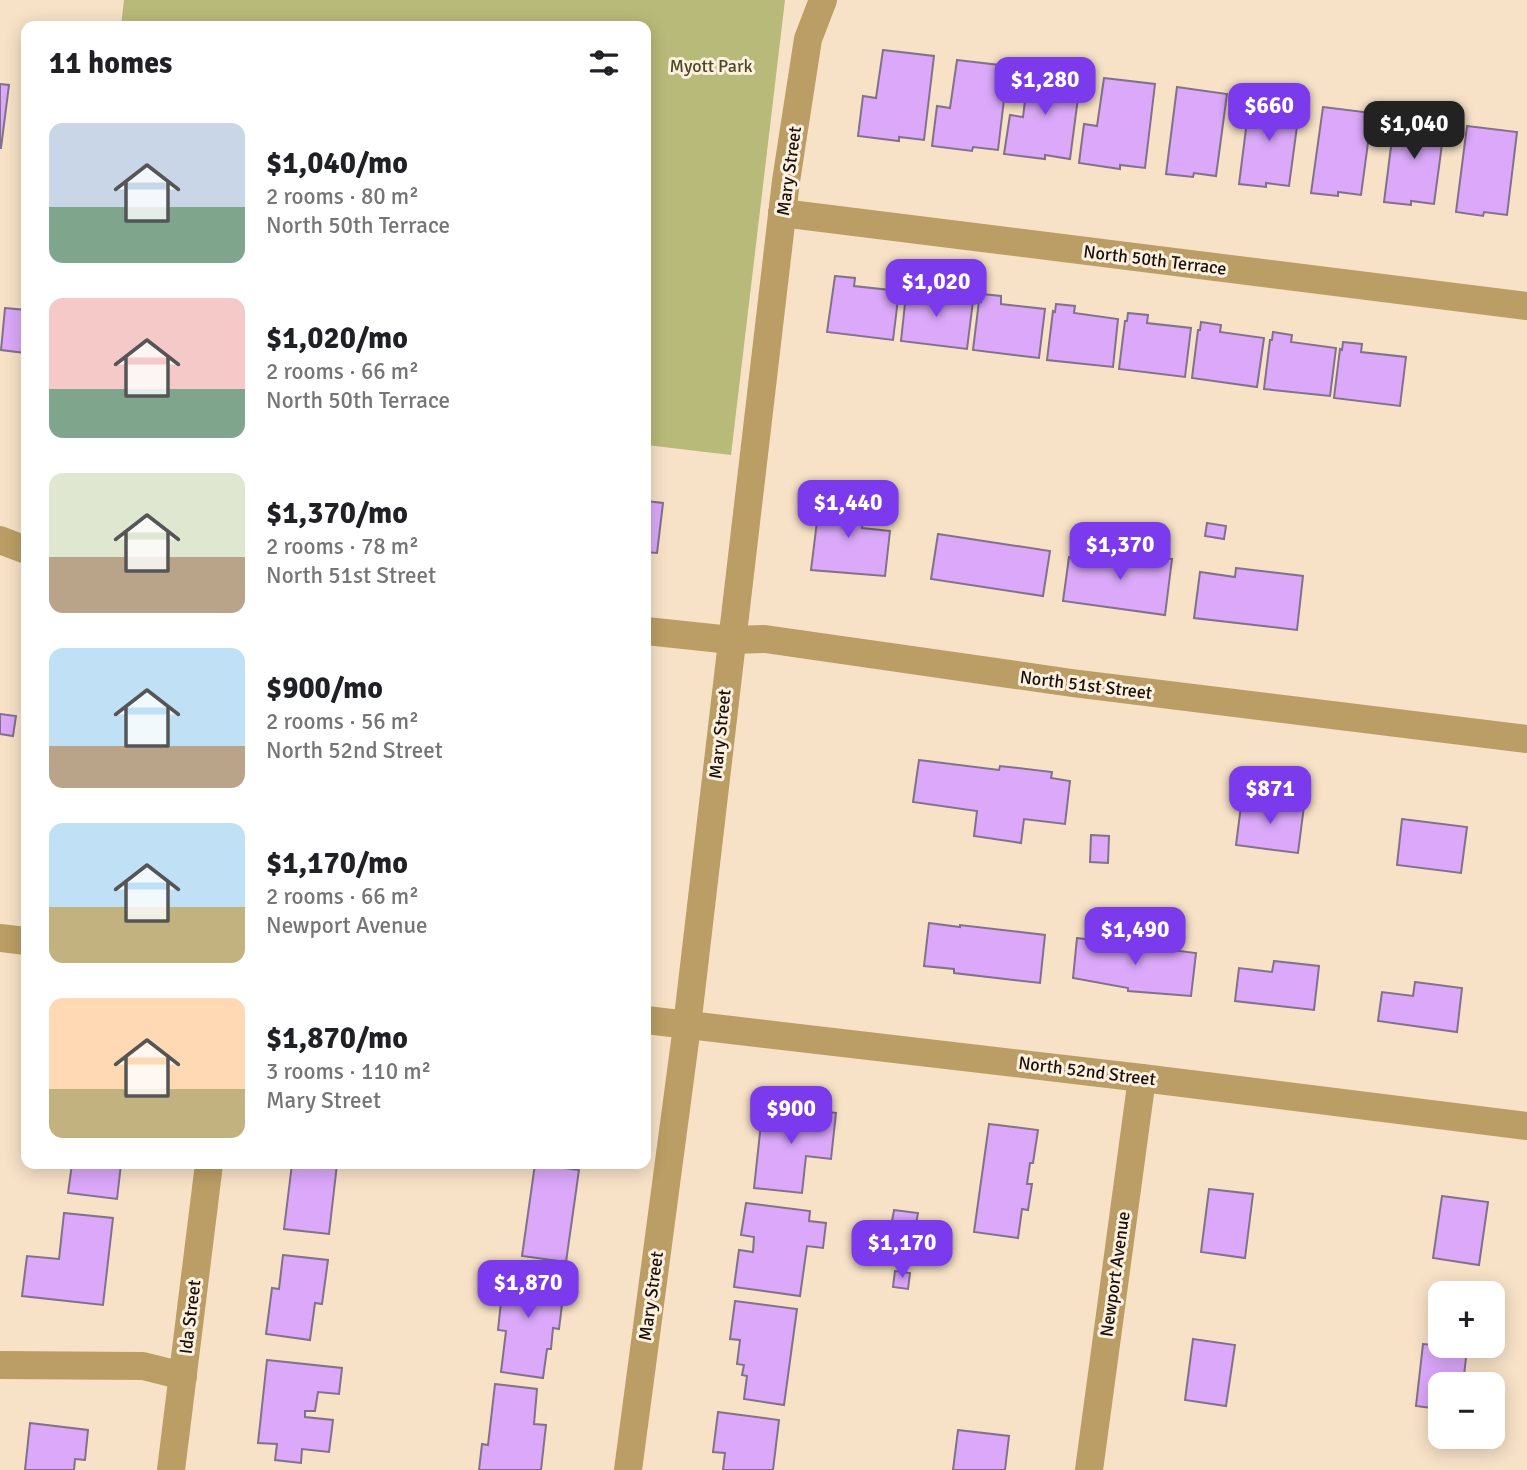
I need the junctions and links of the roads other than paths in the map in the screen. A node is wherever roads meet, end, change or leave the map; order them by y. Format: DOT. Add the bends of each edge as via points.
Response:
graph roads {
  1 [pos="823,0"];
  2 [pos="782,214"];
  3 [pos="1527,306"];
  4 [pos="0,540"];
  5 [pos="21,548"];
  6 [pos="651,632"];
  7 [pos="731,640"];
  8 [pos="1527,739"];
  9 [pos="0,938"];
  10 [pos="21,940"];
  11 [pos="651,1021"];
  12 [pos="687,1026"];
  13 [pos="1142,1078"];
  14 [pos="1527,1126"];
  15 [pos="208,1169"];
  16 [pos="0,1365"];
  17 [pos="183,1376"];
  18 [pos="171,1470"];
  19 [pos="628,1470"];
  20 [pos="1089,1470"];
  1 -- 2 [label="street, Mary Street" via="808,39"];
  2 -- 3 [label="street, North 50th Terrace"];
  2 -- 7 [label="street, Mary Street"];
  4 -- 5 [label="street"];
  6 -- 7 [label="street, North 51st Street"];
  7 -- 8 [label="street, North 51st Street" via="765,639 1072,683"];
  7 -- 12 [label="street, Mary Street"];
  9 -- 10 [label="street"];
  11 -- 12 [label="street, North 52nd Street"];
  12 -- 13 [label="street, North 52nd Street"];
  12 -- 19 [label="street, Mary Street"];
  13 -- 14 [label="street, North 52nd Street"];
  13 -- 20 [label="street, Newport Avenue"];
  15 -- 17 [label="street, Ida Street"];
  16 -- 17 [label="street" via="142,1366"];
  17 -- 18 [label="street, Ida Street"];
}
